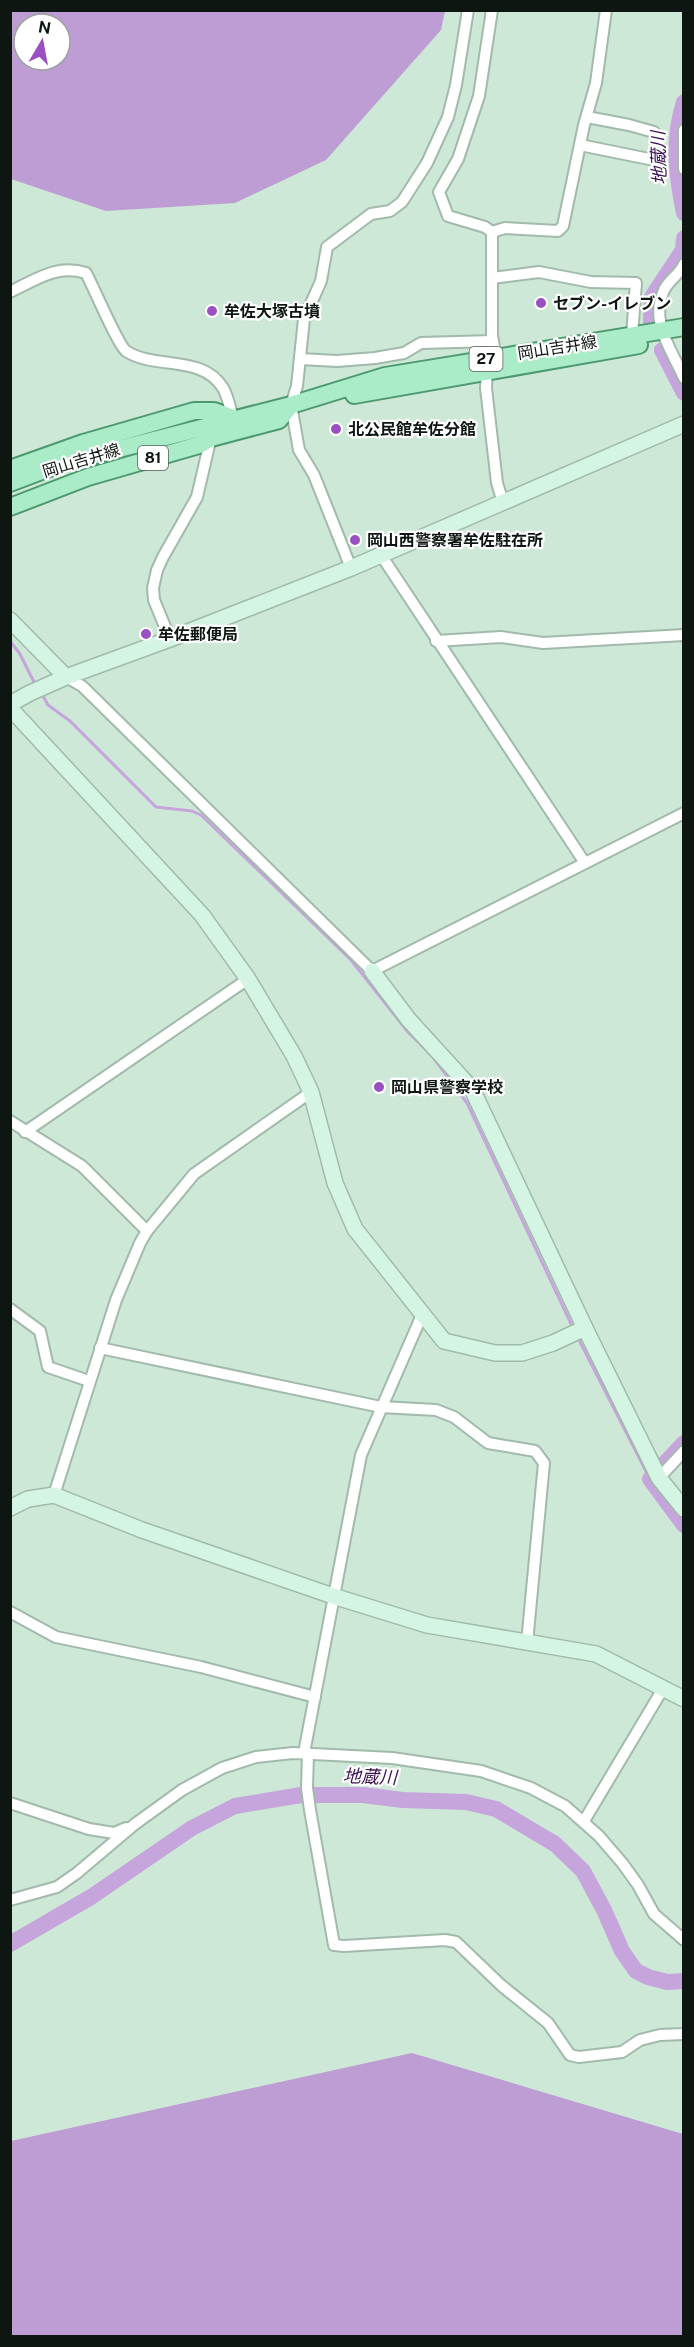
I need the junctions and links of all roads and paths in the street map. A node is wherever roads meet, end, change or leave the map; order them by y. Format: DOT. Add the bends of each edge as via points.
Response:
graph roads {
  1 [pos="468,10"];
  2 [pos="492,10"];
  3 [pos="606,10"];
  4 [pos="586,117"];
  5 [pos="684,130"];
  6 [pos="654,132"];
  7 [pos="580,146"];
  8 [pos="648,159"];
  9 [pos="684,169"];
  10 [pos="492,232"];
  11 [pos="683,266"];
  12 [pos="492,278"];
  13 [pos="10,292"];
  14 [pos="684,327"];
  15 [pos="632,335"];
  16 [pos="663,336"];
  17 [pos="684,338"];
  18 [pos="300,359"];
  19 [pos="492,360"];
  20 [pos="684,378"];
  21 [pos="291,405"];
  22 [pos="233,418"];
  23 [pos="684,424"];
  24 [pos="209,431"];
  25 [pos="10,469"];
  26 [pos="10,483"];
  27 [pos="503,502"];
  28 [pos="10,507"];
  29 [pos="381,555"];
  30 [pos="351,568"];
  31 [pos="10,620"];
  32 [pos="684,635"];
  33 [pos="170,639"];
  34 [pos="436,641"];
  35 [pos="60,680"];
  36 [pos="10,706"];
  37 [pos="684,813"];
  38 [pos="585,863"];
  39 [pos="372,971"];
  40 [pos="248,979"];
  41 [pos="311,1092"];
  42 [pos="10,1121"];
  43 [pos="25,1132"];
  44 [pos="147,1231"];
  45 [pos="10,1309"];
  46 [pos="422,1315"];
  47 [pos="585,1328"];
  48 [pos="100,1348"];
  49 [pos="89,1381"];
  50 [pos="381,1407"];
  51 [pos="684,1451"];
  52 [pos="659,1478"];
  53 [pos="54,1495"];
  54 [pos="10,1508"];
  55 [pos="684,1509"];
  56 [pos="333,1596"];
  57 [pos="10,1612"];
  58 [pos="526,1643"];
  59 [pos="664,1687"];
  60 [pos="315,1697"];
  61 [pos="684,1699"];
  62 [pos="306,1753"];
  63 [pos="10,1803"];
  64 [pos="584,1821"];
  65 [pos="135,1824"];
  66 [pos="10,1900"];
  67 [pos="684,1940"];
  68 [pos="684,2034"];
  1 -- 18 [label="street" via="448,117 427,163 402,202 390,211 371,214 327,247 321,281 304,319"];
  2 -- 10 [label="street" via="479,96 458,159 439,192 448,216 485,226"];
  3 -- 4 [label="street" via="596,83"];
  4 -- 6 [label="street"];
  4 -- 7 [label="street"];
  5 -- 9 [label="street"];
  7 -- 8 [label="street"];
  7 -- 10 [label="street" via="563,226 558,231 505,228"];
  10 -- 12 [label="street"];
  11 -- 16 [label="street" via="664,290 659,313"];
  12 -- 15 [label="street" via="539,273 591,282 636,283"];
  12 -- 19 [label="street"];
  13 -- 22 [label="street" via="48,273 70,268 86,273 124,350 142,358 198,368 212,376 224,388"];
  14 -- 16 [label="main road, 岡山吉井線 / 27"];
  15 -- 16 [label="main road, 岡山吉井線 / 27"];
  15 -- 19 [label="main road, 岡山吉井線 / 27"];
  16 -- 17 [label="main road, 岡山吉井線 / 27"];
  16 -- 19 [label="main road, 岡山吉井線 / 27"];
  16 -- 20 [label="street"];
  18 -- 19 [label="street" via="375,358 404,353 421,343"];
  18 -- 21 [label="street"];
  19 -- 21 [label="main road, 岡山吉井線 / 27" via="385,376"];
  19 -- 27 [label="street" via="497,483"];
  21 -- 22 [label="main road, 岡山吉井線 / 27"];
  21 -- 24 [label="main road, 81" via="279,420"];
  21 -- 30 [label="street" via="299,450 314,474"];
  22 -- 24 [label="main road, 岡山吉井線 / 27"];
  22 -- 25 [label="main road, 81" via="214,411 194,411"];
  23 -- 27 [label="street"];
  24 -- 26 [label="main road, 岡山吉井線 / 27" via="60,464"];
  24 -- 28 [label="main road, 81" via="199,445 88,477"];
  24 -- 33 [label="street" via="198,497 163,557 153,588"];
  27 -- 29 [label="street"];
  29 -- 30 [label="street"];
  29 -- 34 [label="street"];
  30 -- 33 [label="street"];
  31 -- 35 [label="street"];
  32 -- 34 [label="street" via="543,643 501,637"];
  33 -- 35 [label="street"];
  34 -- 38 [label="street"];
  35 -- 36 [label="street"];
  35 -- 39 [label="street" via="82,686"];
  36 -- 40 [label="street" via="202,915"];
  37 -- 38 [label="street"];
  38 -- 39 [label="street"];
  39 -- 47 [label="street" via="409,1020 472,1089"];
  40 -- 41 [label="street"];
  40 -- 43 [label="street"];
  41 -- 44 [label="street" via="194,1174"];
  41 -- 46 [label="street" via="335,1183 355,1229"];
  42 -- 43 [label="street"];
  43 -- 44 [label="street" via="82,1166"];
  44 -- 48 [label="street" via="120,1289"];
  45 -- 49 [label="street" via="40,1331 48,1367"];
  46 -- 47 [label="street" via="444,1341 495,1353 522,1353"];
  46 -- 50 [label="street"];
  47 -- 52 [label="street"];
  48 -- 49 [label="street"];
  48 -- 50 [label="street"];
  49 -- 53 [label="street"];
  50 -- 56 [label="street" via="361,1455"];
  50 -- 58 [label="street" via="436,1410 454,1416 488,1443 535,1451 543,1463"];
  51 -- 52 [label="street"];
  52 -- 55 [label="street"];
  53 -- 54 [label="street" via="28,1499"];
  53 -- 56 [label="street"];
  56 -- 58 [label="street" via="427,1625"];
  56 -- 60 [label="street"];
  57 -- 60 [label="street" via="56,1637 201,1667"];
  58 -- 59 [label="street" via="596,1654"];
  59 -- 61 [label="street"];
  59 -- 64 [label="street"];
  60 -- 62 [label="street"];
  62 -- 64 [label="street" via="392,1758 481,1771 531,1788"];
  62 -- 65 [label="street" via="256,1757 222,1768 182,1790"];
  62 -- 68 [label="street" via="308,1799 334,1945 456,1942 502,1986 548,2022 570,2055 622,2052 640,2040"];
  63 -- 65 [label="street" via="114,1833"];
  64 -- 67 [label="street" via="623,1864 654,1914"];
  65 -- 66 [label="street" via="57,1887"];
}
